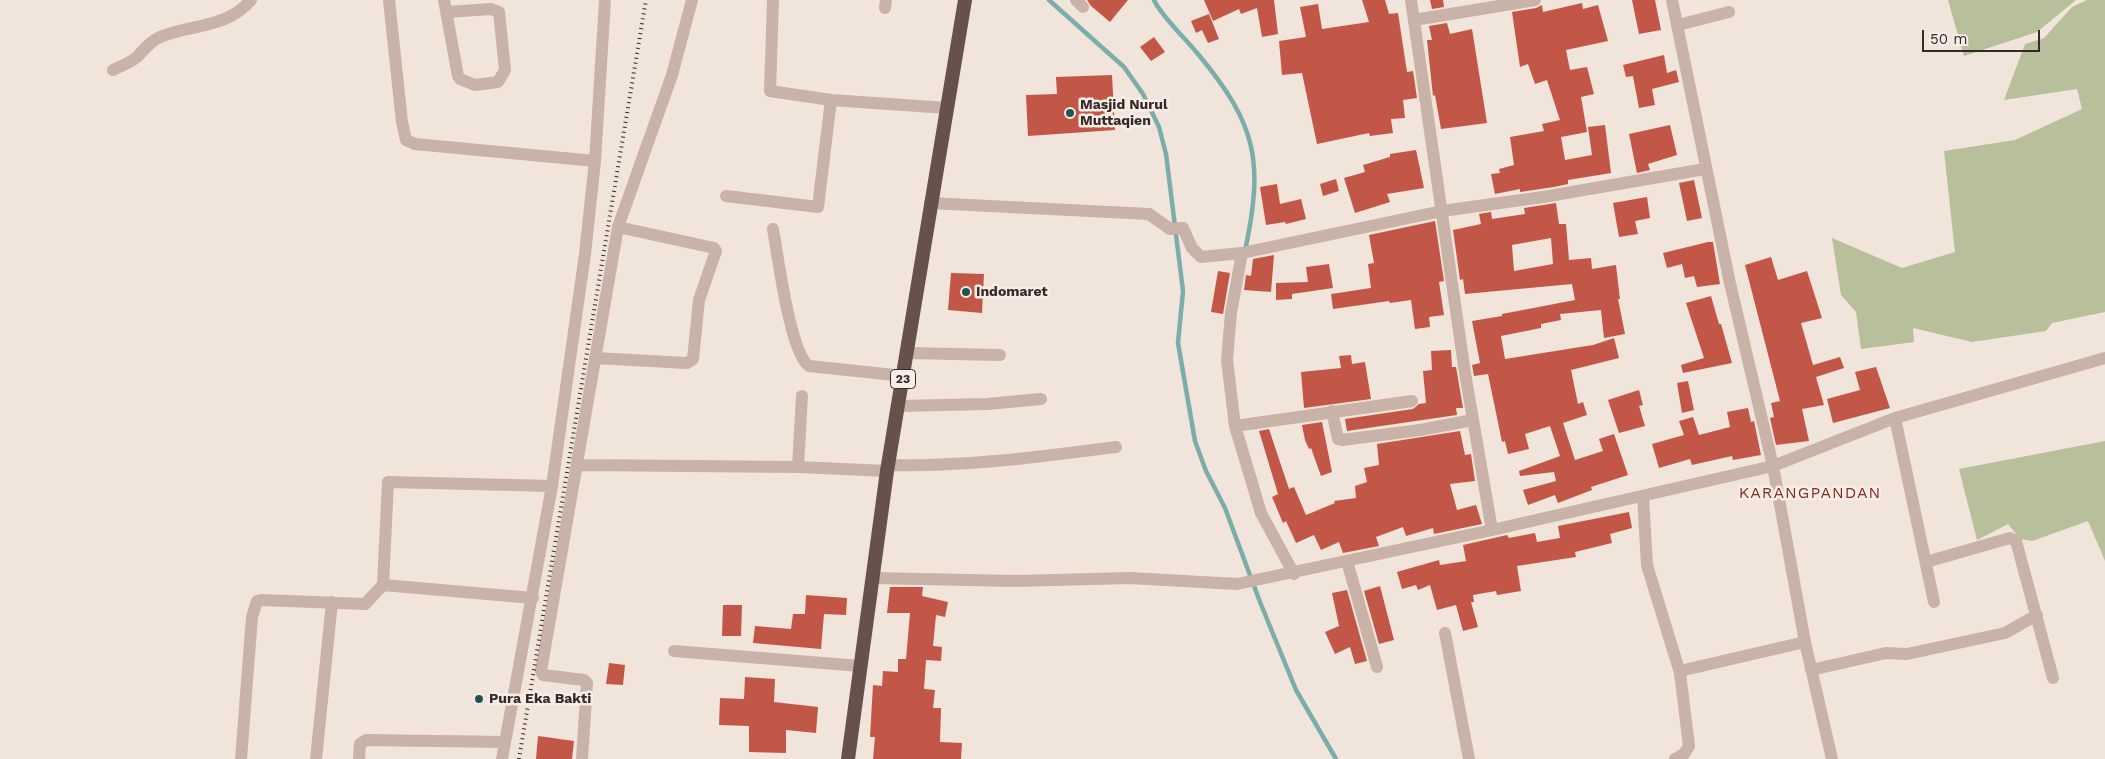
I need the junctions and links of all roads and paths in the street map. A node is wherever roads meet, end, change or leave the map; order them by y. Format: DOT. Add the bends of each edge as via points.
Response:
graph roads {
  1 [pos="251,0"];
  2 [pos="389,0"];
  3 [pos="605,0"];
  4 [pos="692,0"];
  5 [pos="773,0"];
  6 [pos="965,0"];
  7 [pos="1412,0"];
  8 [pos="1535,0"];
  9 [pos="1672,0"];
  10 [pos="445,6"];
  11 [pos="1729,12"];
  12 [pos="1414,20"];
  13 [pos="1678,25"];
  14 [pos="113,70"];
  15 [pos="831,100"];
  16 [pos="947,108"];
  17 [pos="595,161"];
  18 [pos="1705,169"];
  19 [pos="726,196"];
  20 [pos="930,203"];
  21 [pos="1442,211"];
  22 [pos="618,227"];
  23 [pos="772,230"];
  24 [pos="1246,252"];
  25 [pos="908,353"];
  26 [pos="1000,355"];
  27 [pos="595,358"];
  28 [pos="2105,358"];
  29 [pos="904,376"];
  30 [pos="802,396"];
  31 [pos="1041,399"];
  32 [pos="1412,401"];
  33 [pos="899,406"];
  34 [pos="1332,411"];
  35 [pos="1895,418"];
  36 [pos="1473,420"];
  37 [pos="1235,426"];
  38 [pos="1116,447"];
  39 [pos="578,466"];
  40 [pos="1773,466"];
  41 [pos="798,467"];
  42 [pos="888,468"];
  43 [pos="552,486"];
  44 [pos="1644,496"];
  45 [pos="1492,530"];
  46 [pos="1347,561"];
  47 [pos="1926,562"];
  48 [pos="1292,574"];
  49 [pos="872,578"];
  50 [pos="383,585"];
  51 [pos="533,598"];
  52 [pos="332,602"];
  53 [pos="1934,602"];
  54 [pos="2037,614"];
  55 [pos="1445,633"];
  56 [pos="1805,642"];
  57 [pos="674,651"];
  58 [pos="860,666"];
  59 [pos="1377,666"];
  60 [pos="1811,670"];
  61 [pos="1680,674"];
  62 [pos="2054,678"];
  63 [pos="505,742"];
  64 [pos="241,759"];
  65 [pos="316,759"];
  66 [pos="359,759"];
  67 [pos="502,759"];
  68 [pos="582,759"];
  69 [pos="848,759"];
  70 [pos="1469,759"];
  71 [pos="1675,759"];
  72 [pos="1832,759"];
  1 -- 14 [label="street" via="217,22 161,36 136,58"];
  2 -- 17 [label="street" via="406,140 415,144"];
  3 -- 17 [label="street"];
  4 -- 22 [label="street" via="672,75"];
  5 -- 15 [label="street" via="770,91"];
  6 -- 16 [label="highway, 23"];
  7 -- 12 [label="street"];
  8 -- 12 [label="street"];
  9 -- 13 [label="street"];
  10 -- 10 [label="street" via="460,79 475,85 498,82 505,70 498,12"];
  11 -- 13 [label="street"];
  12 -- 21 [label="street"];
  13 -- 18 [label="street"];
  15 -- 16 [label="street"];
  15 -- 19 [label="street" via="818,207"];
  16 -- 20 [label="highway, 23"];
  17 -- 43 [label="street"];
  18 -- 21 [label="street" via="1552,196"];
  18 -- 40 [label="street"];
  20 -- 24 [label="street" via="1149,214 1176,229 1201,257"];
  20 -- 25 [label="highway, 23"];
  21 -- 24 [label="street"];
  21 -- 36 [label="street"];
  22 -- 27 [label="street"];
  22 -- 27 [label="street" via="714,248 716,252 699,300 693,360"];
  23 -- 29 [label="street" via="794,339 804,362 809,366"];
  24 -- 37 [label="street" via="1231,313 1228,360"];
  25 -- 26 [label="street"];
  25 -- 29 [label="highway, 23"];
  27 -- 39 [label="street"];
  28 -- 35 [label="street"];
  29 -- 33 [label="highway, 23"];
  30 -- 41 [label="street"];
  31 -- 33 [label="street"];
  32 -- 34 [label="street"];
  33 -- 42 [label="highway, 23"];
  34 -- 36 [label="street" via="1335,434 1342,440"];
  34 -- 37 [label="street"];
  35 -- 40 [label="street"];
  35 -- 47 [label="street"];
  36 -- 45 [label="street"];
  37 -- 48 [label="street" via="1261,513"];
  38 -- 42 [label="street" via="980,464"];
  39 -- 41 [label="street"];
  39 -- 68 [label="street" via="541,671 543,675 587,682"];
  40 -- 44 [label="street"];
  40 -- 56 [label="street"];
  41 -- 42 [label="street"];
  42 -- 49 [label="highway, 23"];
  43 -- 50 [label="street" via="388,482"];
  43 -- 51 [label="street"];
  44 -- 45 [label="street"];
  44 -- 61 [label="street" via="1647,565"];
  45 -- 46 [label="street"];
  46 -- 48 [label="street"];
  46 -- 59 [label="street"];
  47 -- 53 [label="street"];
  47 -- 54 [label="street" via="2013,539 2018,544"];
  48 -- 49 [label="street" via="1237,584 1130,578 1016,581"];
  49 -- 58 [label="highway, 23"];
  50 -- 51 [label="street"];
  50 -- 52 [label="street" via="365,604"];
  51 -- 63 [label="street"];
  52 -- 64 [label="street" via="257,601 252,617"];
  52 -- 65 [label="street"];
  54 -- 60 [label="street" via="2005,633 1907,654 1886,653"];
  54 -- 62 [label="street"];
  55 -- 70 [label="street"];
  56 -- 60 [label="street"];
  56 -- 61 [label="street" via="1684,670"];
  57 -- 58 [label="street"];
  58 -- 69 [label="highway, 23"];
  60 -- 72 [label="street"];
  61 -- 71 [label="street" via="1689,746"];
  63 -- 66 [label="street" via="366,740 360,744"];
  63 -- 67 [label="street"];
}
